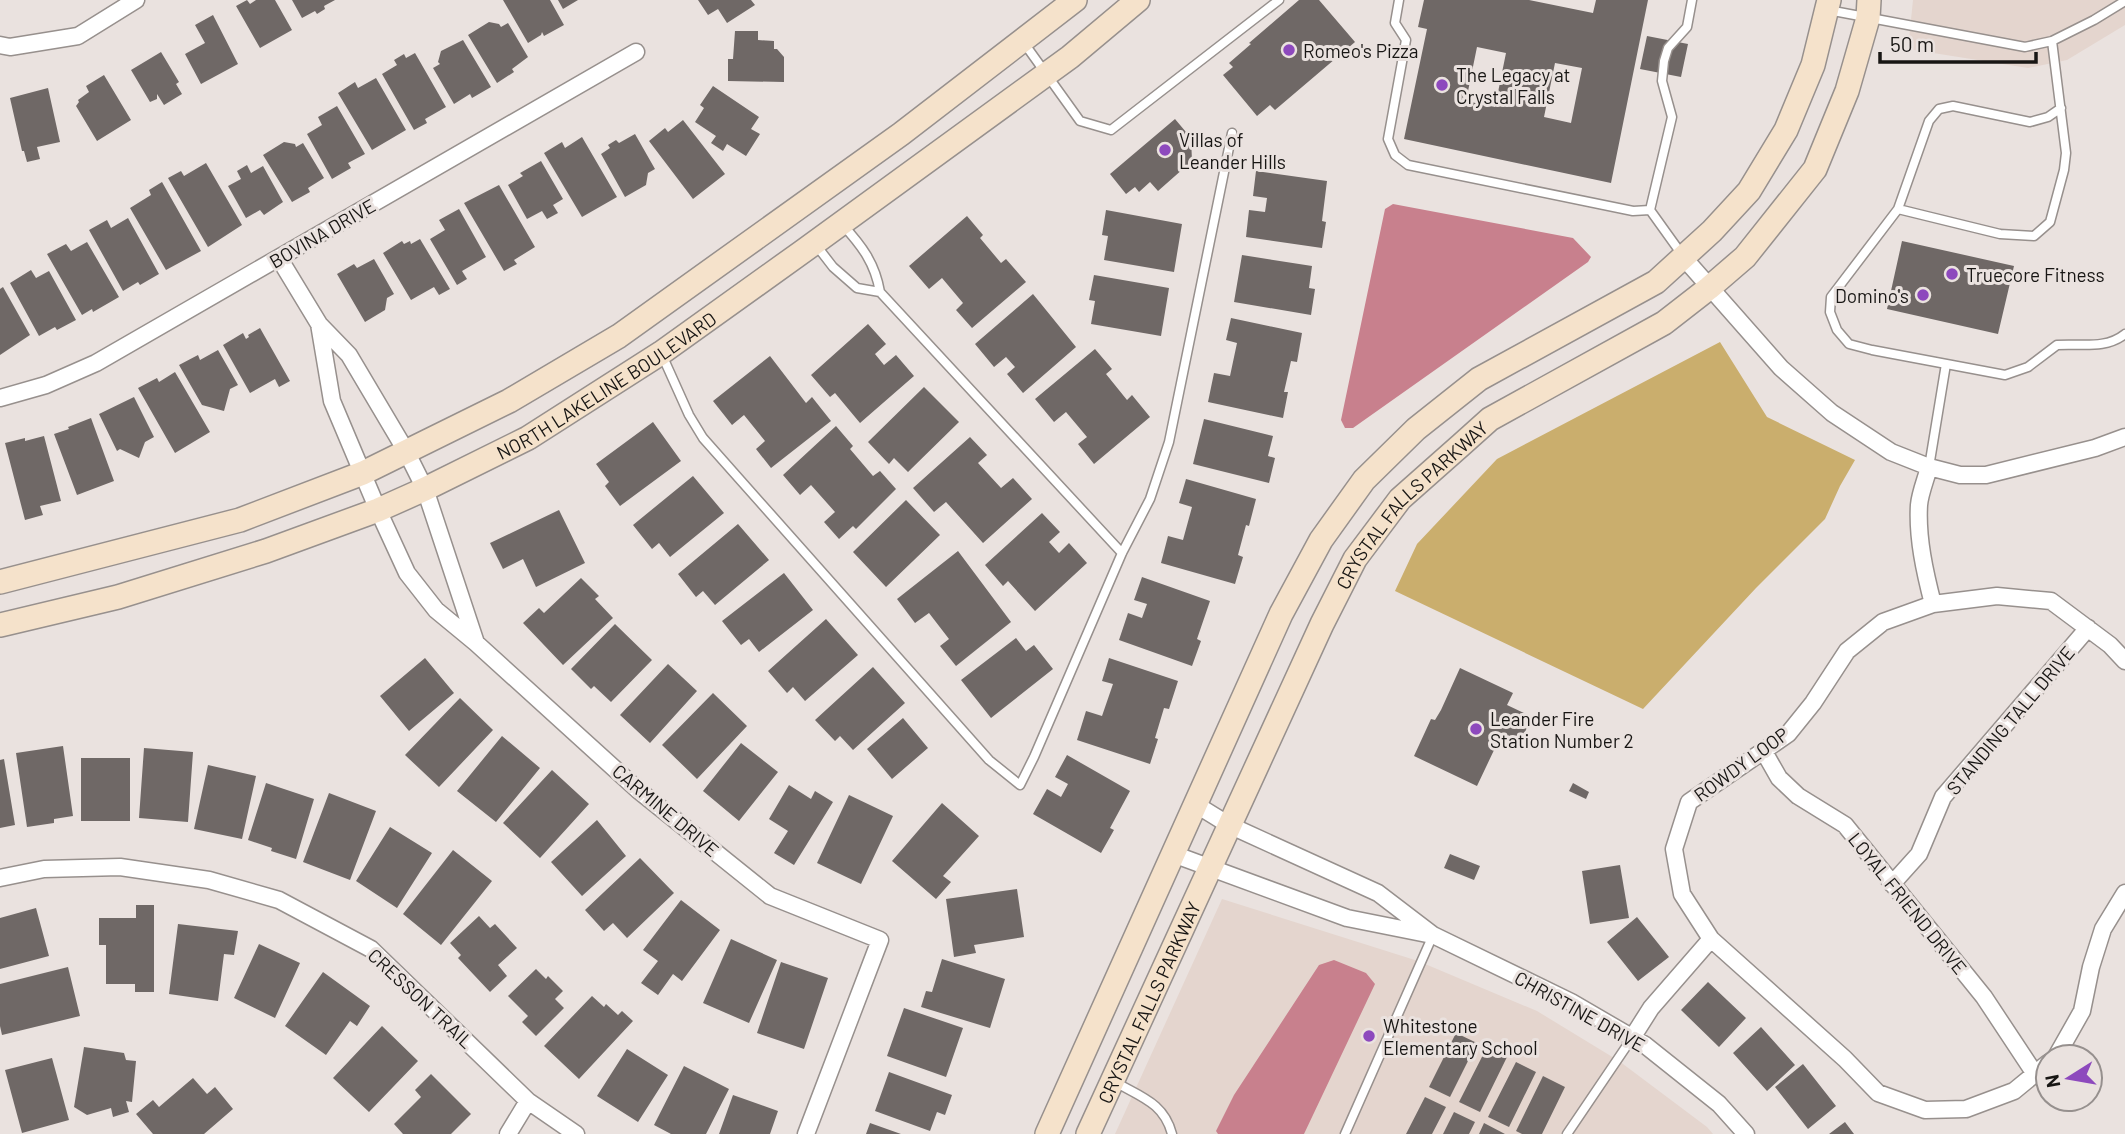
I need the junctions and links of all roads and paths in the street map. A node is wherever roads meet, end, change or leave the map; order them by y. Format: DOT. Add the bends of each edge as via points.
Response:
graph roads {
  1 [pos="136,0"];
  2 [pos="1075,0"];
  3 [pos="1138,0"];
  4 [pos="1279,0"];
  5 [pos="1399,0"];
  6 [pos="1692,0"];
  7 [pos="2125,1"];
  8 [pos="1828,5"];
  9 [pos="1869,9"];
  10 [pos="1022,40"];
  11 [pos="2052,41"];
  12 [pos="0,45"];
  13 [pos="636,52"];
  14 [pos="1046,74"];
  15 [pos="2061,108"];
  16 [pos="1232,134"];
  17 [pos="1898,209"];
  18 [pos="1650,210"];
  19 [pos="841,223"];
  20 [pos="814,243"];
  21 [pos="279,258"];
  22 [pos="1684,258"];
  23 [pos="1709,288"];
  24 [pos="880,292"];
  25 [pos="318,324"];
  26 [pos="2125,334"];
  27 [pos="661,353"];
  28 [pos="1946,364"];
  29 [pos="0,398"];
  30 [pos="2125,437"];
  31 [pos="406,451"];
  32 [pos="1929,467"];
  33 [pos="363,473"];
  34 [pos="425,489"];
  35 [pos="378,510"];
  36 [pos="1122,553"];
  37 [pos="0,582"];
  38 [pos="1933,604"];
  39 [pos="0,625"];
  40 [pos="2088,628"];
  41 [pos="476,643"];
  42 [pos="2125,661"];
  43 [pos="1763,750"];
  44 [pos="1195,804"];
  45 [pos="1229,825"];
  46 [pos="1173,853"];
  47 [pos="1209,868"];
  48 [pos="0,878"];
  49 [pos="1892,884"];
  50 [pos="2125,893"];
  51 [pos="1433,935"];
  52 [pos="1711,939"];
  53 [pos="1632,1038"];
  54 [pos="2064,1043"];
  55 [pos="2034,1060"];
  56 [pos="2034,1075"];
  57 [pos="1113,1080"];
  58 [pos="528,1101"];
  59 [pos="508,1134"];
  60 [pos="576,1134"];
  61 [pos="806,1134"];
  62 [pos="1047,1134"];
  63 [pos="1088,1134"];
  64 [pos="1172,1134"];
  65 [pos="1345,1134"];
  66 [pos="1566,1134"];
  67 [pos="1746,1134"];
  1 -- 12 [label="street" via="78,36"];
  2 -- 10 [label="street, NORTH LAKELINE BOULEVARD"];
  3 -- 14 [label="street, NORTH LAKELINE BOULEVARD"];
  4 -- 14 [label="lane" via="1111,130 1080,121"];
  5 -- 18 [label="lane" via="1395,23 1406,40 1388,139 1395,156 1408,165 1633,211"];
  6 -- 18 [label="lane" via="1686,27 1668,48 1664,61 1662,81 1672,117"];
  7 -- 11 [label="lane"];
  8 -- 9 [label="lane"];
  8 -- 22 [label="street, CRYSTAL FALLS PARKWAY" via="1813,65 1786,130 1749,191"];
  9 -- 11 [label="lane" via="2025,47"];
  9 -- 23 [label="street, CRYSTAL FALLS PARKWAY" via="1847,91 1815,169 1745,257"];
  10 -- 14 [label="lane"];
  10 -- 31 [label="street, NORTH LAKELINE BOULEVARD" via="901,134 619,336 509,401"];
  11 -- 15 [label="lane"];
  13 -- 21 [label="street, BOVINA DRIVE"];
  14 -- 19 [label="street, NORTH LAKELINE BOULEVARD"];
  15 -- 17 [label="lane" via="2029,122 1953,106 1940,109 1929,121"];
  15 -- 17 [label="lane" via="2064,170 2050,222 2035,236 2000,234"];
  16 -- 36 [label="lane" via="1169,442 1150,499"];
  17 -- 28 [label="lane" via="1831,297 1829,312 1849,344"];
  18 -- 22 [label="lane"];
  19 -- 20 [label="street, NORTH LAKELINE BOULEVARD"];
  19 -- 24 [label="lane" via="876,272"];
  20 -- 24 [label="lane" via="857,288"];
  20 -- 27 [label="street, NORTH LAKELINE BOULEVARD"];
  21 -- 25 [label="street, CARMINE DRIVE"];
  21 -- 29 [label="street, BOVINA DRIVE" via="96,363 46,385"];
  22 -- 23 [label="street"];
  22 -- 44 [label="street, CRYSTAL FALLS PARKWAY" via="1656,282 1479,379 1416,429 1364,480 1321,540 1281,614"];
  23 -- 32 [label="street" via="1781,368 1832,414 1891,452"];
  23 -- 45 [label="street, CRYSTAL FALLS PARKWAY" via="1664,323 1490,419 1400,499 1355,559"];
  24 -- 36 [label="lane"];
  25 -- 31 [label="street, CARMINE DRIVE" via="349,355"];
  25 -- 33 [label="street, CARMINE DRIVE" via="332,401"];
  26 -- 28 [label="lane" via="2095,345 2057,345 2028,368 2005,375"];
  27 -- 34 [label="street, NORTH LAKELINE BOULEVARD" via="528,438"];
  27 -- 36 [label="lane" via="703,438 989,760 1020,785"];
  28 -- 32 [label="lane"];
  30 -- 32 [label="street" via="1986,475 1960,475"];
  31 -- 33 [label="street, NORTH LAKELINE BOULEVARD"];
  31 -- 34 [label="street, CARMINE DRIVE"];
  32 -- 38 [label="street" via="1919,504"];
  33 -- 35 [label="street, CARMINE DRIVE"];
  33 -- 37 [label="street, NORTH LAKELINE BOULEVARD" via="240,520"];
  34 -- 35 [label="street, NORTH LAKELINE BOULEVARD"];
  34 -- 41 [label="street, CARMINE DRIVE"];
  35 -- 39 [label="street, NORTH LAKELINE BOULEVARD" via="155,586"];
  35 -- 41 [label="street, CARMINE DRIVE" via="407,573 436,610"];
  38 -- 40 [label="street, ROWDY LOOP" via="1997,596 2051,601"];
  38 -- 43 [label="street, ROWDY LOOP" via="1883,622 1847,651 1788,734"];
  40 -- 42 [label="street, ROWDY LOOP"];
  40 -- 49 [label="street, STANDING TALL DRIVE" via="1943,797 1919,854"];
  41 -- 61 [label="street, CARMINE DRIVE" via="638,790 770,896 880,940"];
  43 -- 49 [label="street, LOYAL FRIEND DRIVE" via="1779,778 1798,796 1845,825"];
  43 -- 52 [label="street, ROWDY LOOP" via="1689,802 1674,849 1682,894"];
  44 -- 45 [label="street, CHRISTINE DRIVE"];
  44 -- 46 [label="street, CRYSTAL FALLS PARKWAY"];
  45 -- 47 [label="street, CRYSTAL FALLS PARKWAY"];
  45 -- 51 [label="street, CHRISTINE DRIVE" via="1378,893"];
  46 -- 47 [label="street, CHRISTINE DRIVE"];
  46 -- 62 [label="street, CRYSTAL FALLS PARKWAY"];
  47 -- 51 [label="street, CHRISTINE DRIVE" via="1347,918"];
  47 -- 57 [label="street, CRYSTAL FALLS PARKWAY"];
  48 -- 58 [label="street, CRESSON TRAIL" via="44,869 120,867 209,880 279,900 372,949"];
  49 -- 55 [label="street, LOYAL FRIEND DRIVE"];
  50 -- 54 [label="street" via="2104,929 2082,1011"];
  51 -- 53 [label="street, CHRISTINE DRIVE" via="1571,1002"];
  51 -- 65 [label="lane"];
  52 -- 53 [label="street"];
  52 -- 56 [label="street, ROWDY LOOP" via="1878,1093 1925,1110 1966,1109 2014,1091"];
  53 -- 66 [label="lane"];
  53 -- 67 [label="street, CHRISTINE DRIVE" via="1719,1104"];
  57 -- 63 [label="street, CRYSTAL FALLS PARKWAY"];
  57 -- 64 [label="lane" via="1158,1106"];
  58 -- 59 [label="street"];
  58 -- 60 [label="street, CRESSON TRAIL"];
}
